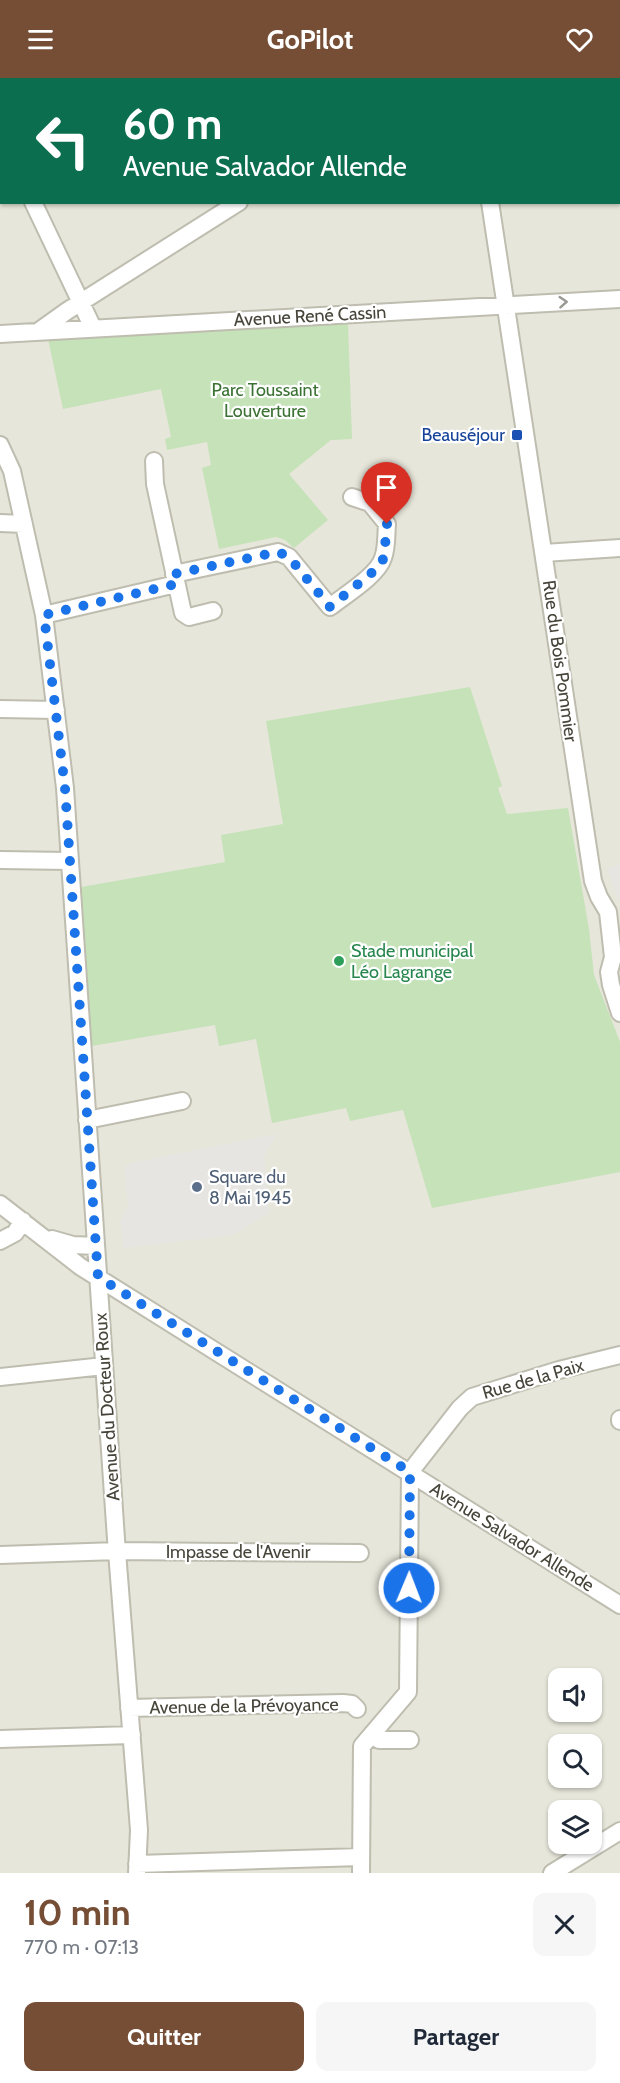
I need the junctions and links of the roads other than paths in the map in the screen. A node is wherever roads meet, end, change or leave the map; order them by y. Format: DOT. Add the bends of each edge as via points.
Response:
graph roads {
  1 [pos="34,204"];
  2 [pos="237,204"];
  3 [pos="490,204"];
  4 [pos="620,299"];
  5 [pos="81,303"];
  6 [pos="506,306"];
  7 [pos="93,328"];
  8 [pos="39,331"];
  9 [pos="0,334"];
  10 [pos="0,445"];
  11 [pos="154,461"];
  12 [pos="352,497"];
  13 [pos="0,523"];
  14 [pos="24,524"];
  15 [pos="620,548"];
  16 [pos="544,553"];
  17 [pos="175,579"];
  18 [pos="213,611"];
  19 [pos="44,615"];
  20 [pos="0,709"];
  21 [pos="56,710"];
  22 [pos="0,860"];
  23 [pos="69,861"];
  24 [pos="620,1013"];
  25 [pos="182,1101"];
  26 [pos="87,1120"];
  27 [pos="0,1204"];
  28 [pos="23,1221"];
  29 [pos="42,1235"];
  30 [pos="0,1241"];
  31 [pos="96,1246"];
  32 [pos="98,1277"];
  33 [pos="620,1355"];
  34 [pos="104,1366"];
  35 [pos="0,1377"];
  36 [pos="410,1472"];
  37 [pos="117,1551"];
  38 [pos="360,1553"];
  39 [pos="0,1555"];
  40 [pos="620,1605"];
  41 [pos="129,1708"];
  42 [pos="357,1709"];
  43 [pos="372,1734"];
  44 [pos="132,1735"];
  45 [pos="0,1739"];
  46 [pos="410,1740"];
  47 [pos="620,1831"];
  48 [pos="361,1865"];
  49 [pos="137,1869"];
  50 [pos="552,1873"];
  1 -- 5 [label="street"];
  2 -- 5 [label="street"];
  3 -- 6 [label="street, Rue du Bois Pommier"];
  6 -- 4 [label="street, Avenue René Cassin, one-way"];
  5 -- 7 [label="street"];
  5 -- 8 [label="street"];
  6 -- 7 [label="street, Avenue René Cassin"];
  6 -- 16 [label="street, Rue du Bois Pommier"];
  7 -- 8 [label="street, Avenue René Cassin"];
  8 -- 9 [label="street, Avenue René Cassin"];
  10 -- 14 [label="street, Avenue du Docteur Roux" via="12,471"];
  11 -- 17 [label="street" via="155,484"];
  12 -- 17 [label="street" via="370,503 387,524 384,557 372,574 330,607 289,557 278,552"];
  13 -- 14 [label="street"];
  14 -- 19 [label="street, Avenue du Docteur Roux"];
  15 -- 16 [label="street"];
  16 -- 24 [label="street, Rue du Bois Pommier" via="593,881 608,912 613,957 609,972"];
  17 -- 18 [label="street" via="183,613 189,617"];
  17 -- 19 [label="street"];
  19 -- 21 [label="street, Avenue du Docteur Roux"];
  20 -- 21 [label="street"];
  21 -- 23 [label="street, Avenue du Docteur Roux"];
  22 -- 23 [label="street"];
  23 -- 26 [label="street, Avenue du Docteur Roux"];
  25 -- 26 [label="street"];
  26 -- 31 [label="street, Avenue du Docteur Roux"];
  27 -- 28 [label="street, Avenue Salvador Allende"];
  28 -- 29 [label="street, Avenue Salvador Allende"];
  28 -- 30 [label="street" via="15,1233"];
  29 -- 31 [label="street, Avenue Salvador Allende" via="73,1245"];
  29 -- 32 [label="street, Avenue Salvador Allende"];
  31 -- 32 [label="street, Avenue du Docteur Roux"];
  32 -- 34 [label="street, Avenue du Docteur Roux"];
  32 -- 36 [label="street, Avenue Salvador Allende"];
  33 -- 36 [label="street, Rue de la Paix" via="472,1396"];
  34 -- 35 [label="street"];
  34 -- 37 [label="street, Avenue du Docteur Roux"];
  36 -- 40 [label="street, Avenue Salvador Allende"];
  36 -- 43 [label="street" via="408,1692"];
  37 -- 38 [label="street, Impasse de l'Avenir"];
  37 -- 39 [label="street, Impasse de l'Avenir"];
  37 -- 41 [label="street, Avenue du Docteur Roux"];
  41 -- 42 [label="street, Avenue de la Prévoyance" via="343,1703"];
  41 -- 44 [label="street, Avenue du Docteur Roux"];
  43 -- 46 [label="street" via="379,1740"];
  43 -- 48 [label="street" via="362,1746"];
  44 -- 45 [label="street"];
  44 -- 49 [label="street, Avenue du Docteur Roux" via="139,1830"];
  47 -- 50 [label="street"];
  48 -- 49 [label="street"];
}
